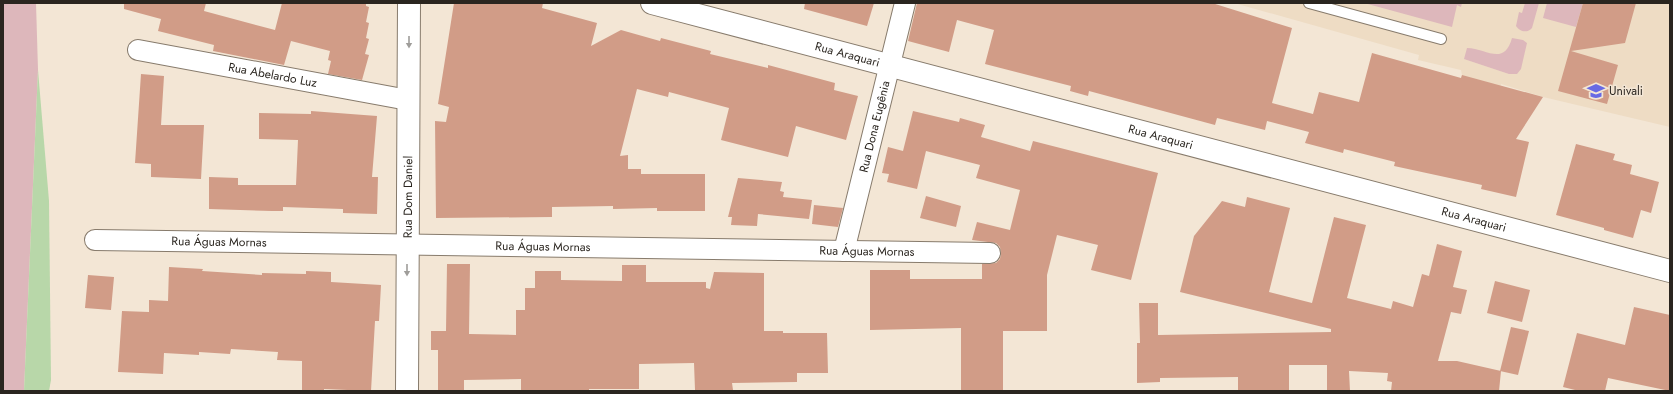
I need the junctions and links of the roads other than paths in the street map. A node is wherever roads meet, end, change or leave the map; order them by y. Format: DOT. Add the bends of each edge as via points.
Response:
graph roads {
  1 [pos="409,3"];
  2 [pos="652,3"];
  3 [pos="905,3"];
  4 [pos="1309,3"];
  5 [pos="1442,40"];
  6 [pos="138,50"];
  7 [pos="890,65"];
  8 [pos="408,100"];
  9 [pos="95,240"];
  10 [pos="408,245"];
  11 [pos="844,251"];
  12 [pos="990,252"];
  13 [pos="1670,271"];
  14 [pos="407,391"];
  1 -- 8 [label="street, Rua Dom Daniel, one-way"];
  2 -- 7 [label="street, Rua Araquari"];
  3 -- 7 [label="street, Rua Dona Eugênia"];
  4 -- 5 [label="lane"];
  6 -- 8 [label="street, Rua Abelardo Luz"];
  7 -- 11 [label="street, Rua Dona Eugênia"];
  7 -- 13 [label="street, Rua Araquari"];
  8 -- 10 [label="street, Rua Dom Daniel"];
  9 -- 10 [label="street, Rua Águas Mornas"];
  10 -- 11 [label="street, Rua Águas Mornas"];
  10 -- 14 [label="street, Rua Dom Daniel, one-way"];
  11 -- 12 [label="street, Rua Águas Mornas"];
}
